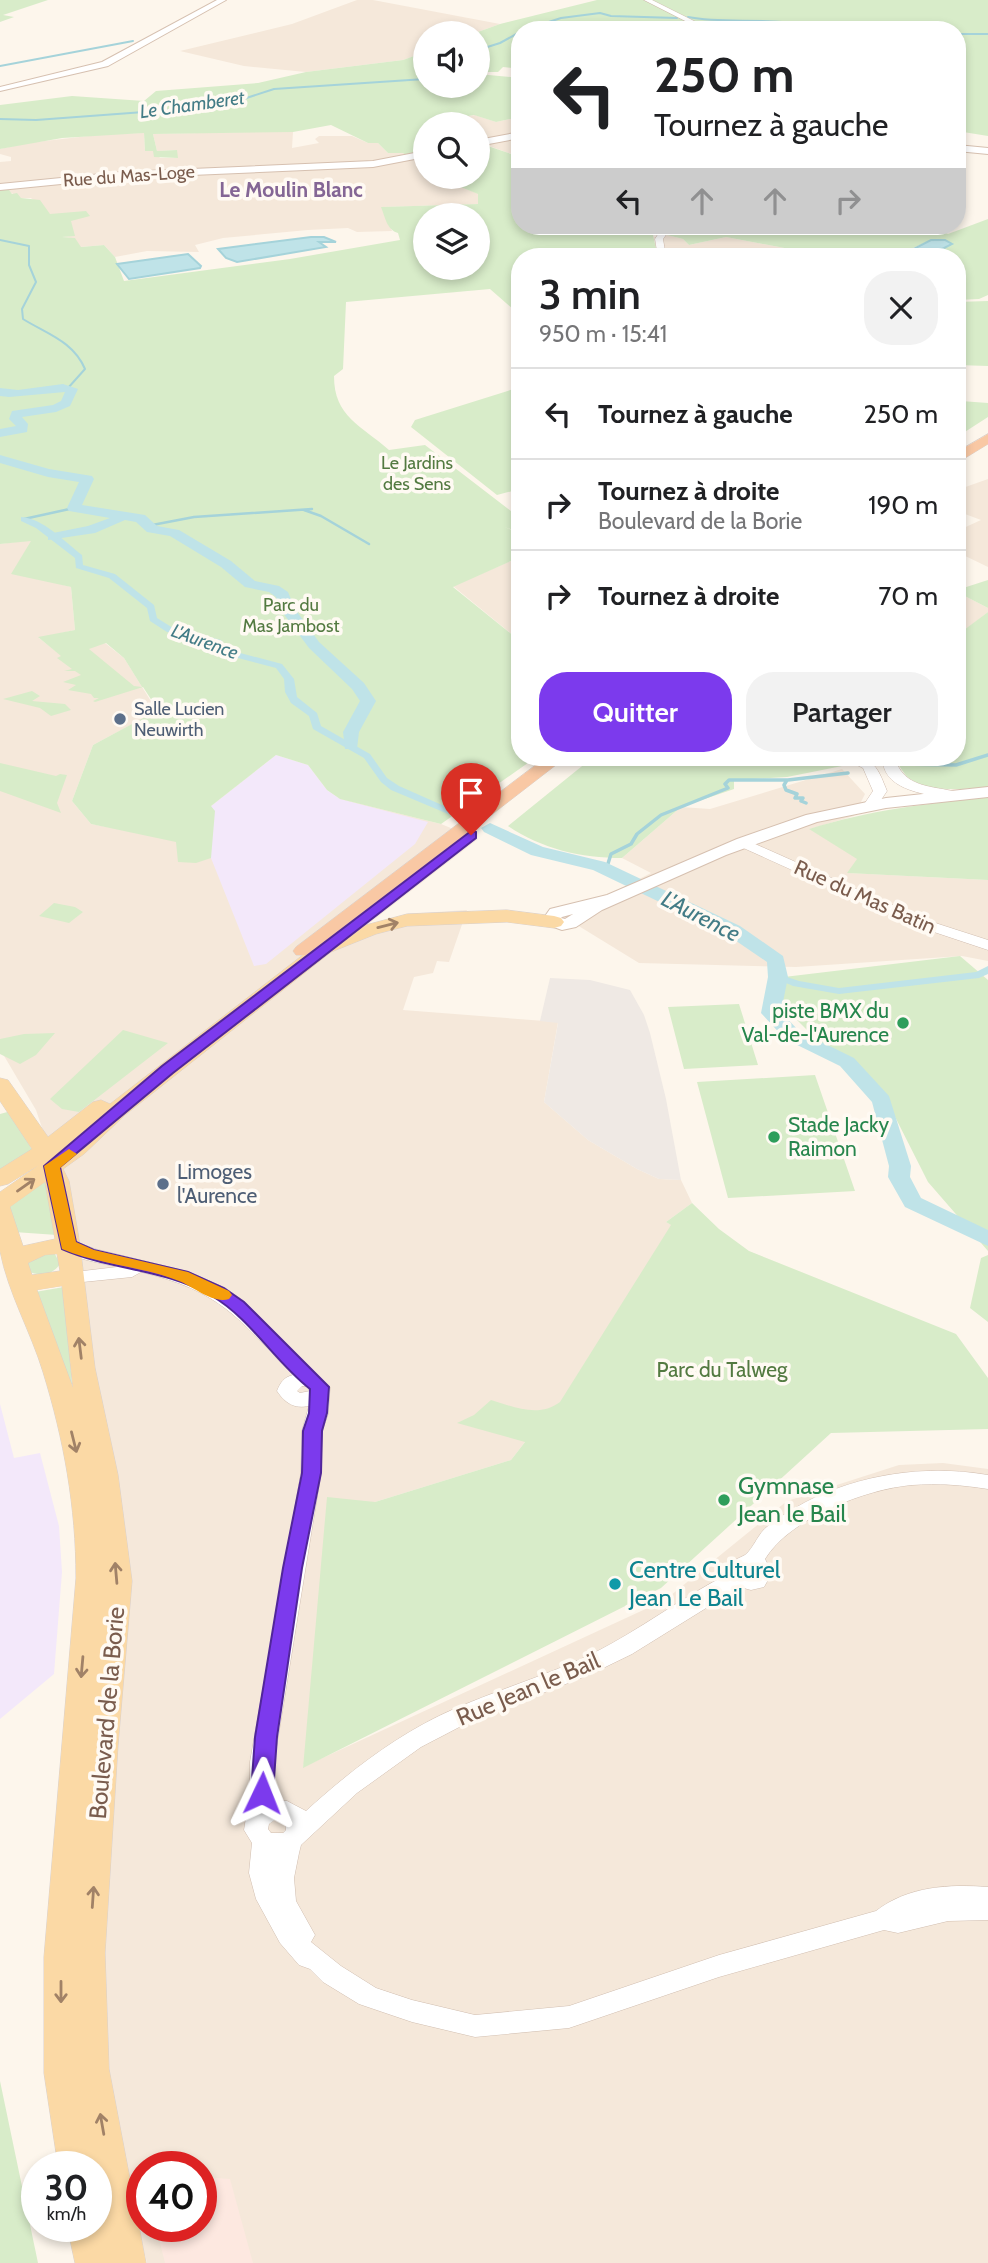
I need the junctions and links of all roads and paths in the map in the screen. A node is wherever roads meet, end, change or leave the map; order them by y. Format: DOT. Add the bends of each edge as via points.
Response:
graph roads {
  1 [pos="222,0"];
  2 [pos="647,0"];
  3 [pos="690,21"];
  4 [pos="0,89"];
  5 [pos="511,137"];
  6 [pos="490,141"];
  7 [pos="966,149"];
  8 [pos="988,151"];
  9 [pos="413,156"];
  10 [pos="0,187"];
  11 [pos="988,429"];
  12 [pos="988,438"];
  13 [pos="966,443"];
  14 [pos="966,453"];
  15 [pos="546,766"];
  16 [pos="559,766"];
  17 [pos="869,766"];
  18 [pos="889,766"];
  19 [pos="910,785"];
  20 [pos="880,791"];
  21 [pos="988,792"];
  22 [pos="953,795"];
  23 [pos="900,800"];
  24 [pos="870,806"];
  25 [pos="744,843"];
  26 [pos="566,917"];
  27 [pos="988,945"];
  28 [pos="314,950"];
  29 [pos="4,1096"];
  30 [pos="76,1126"];
  31 [pos="32,1129"];
  32 [pos="48,1158"];
  33 [pos="0,1179"];
  34 [pos="0,1203"];
  35 [pos="0,1210"];
  36 [pos="54,1246"];
  37 [pos="13,1255"];
  38 [pos="74,1287"];
  39 [pos="245,1316"];
  40 [pos="988,1482"];
  41 [pos="285,1817"];
  42 [pos="261,1831"];
  43 [pos="988,1897"];
  44 [pos="988,1910"];
  45 [pos="884,1919"];
  46 [pos="319,1961"];
  47 [pos="74,2151"];
  48 [pos="88,2242"];
  49 [pos="93,2263"];
  50 [pos="128,2263"];
  1 -- 4 [label="main road" via="106,64"];
  2 -- 3 [label="street"];
  5 -- 6 [label="main road"];
  7 -- 8 [label="main road"];
  9 -- 10 [label="main road, Rue du Mas-Loge" via="373,164 132,174"];
  11 -- 13 [label="highway"];
  12 -- 14 [label="highway"];
  15 -- 28 [label="highway"];
  16 -- 28 [label="highway"];
  17 -- 20 [label="street"];
  18 -- 19 [label="street"];
  19 -- 22 [label="street"];
  19 -- 23 [label="street"];
  20 -- 23 [label="street"];
  20 -- 24 [label="street"];
  21 -- 22 [label="main road"];
  22 -- 23 [label="main road"];
  23 -- 24 [label="main road"];
  24 -- 25 [label="main road" via="786,826"];
  25 -- 26 [label="main road"];
  25 -- 27 [label="street, Rue du Mas Batin" via="921,923"];
  28 -- 26 [label="main road, one-way" via="407,920"];
  28 -- 30 [label="main road"];
  28 -- 32 [label="main road" via="158,1077"];
  29 -- 31 [label="main road, Boulevard de la Borie"];
  30 -- 31 [label="main road"];
  30 -- 32 [label="main road"];
  31 -- 32 [label="main road, Boulevard de la Borie"];
  32 -- 33 [label="main road"];
  34 -- 32 [label="main road, one-way"];
  32 -- 36 [label="main road, Boulevard de la Borie"];
  35 -- 37 [label="main road, Boulevard de la Borie"];
  36 -- 37 [label="main road"];
  36 -- 38 [label="main road, Boulevard de la Borie"];
  36 -- 39 [label="street" via="195,1281 238,1306"];
  37 -- 38 [label="main road"];
  37 -- 47 [label="main road, Boulevard de la Borie, one-way" via="56,1372 84,1479 90,1527 61,1957 61,2073"];
  38 -- 39 [label="street" via="106,1272 156,1275"];
  50 -- 38 [label="main road, Boulevard de la Borie, one-way" via="92,2068 89,1953 118,1581 104,1475 82,1368"];
  39 -- 41 [label="street" via="278,1347 303,1389 312,1431 311,1473 266,1737"];
  40 -- 41 [label="street, Rue Jean le Bail" via="902,1479 817,1508 773,1533 746,1570 624,1648 461,1716 413,1741 321,1809"];
  41 -- 42 [label="street" via="267,1812"];
  41 -- 42 [label="street" via="278,1844"];
  41 -- 46 [label="street" via="281,1887 291,1917"];
  42 -- 46 [label="street" via="263,1887 273,1911 296,1944"];
  43 -- 45 [label="street" via="939,1896 893,1910"];
  44 -- 45 [label="street" via="948,1911 898,1922"];
  45 -- 46 [label="street" via="719,1966 569,2017 505,2024 475,2026 379,2000 356,1990"];
  48 -- 49 [label="main road"];
}
